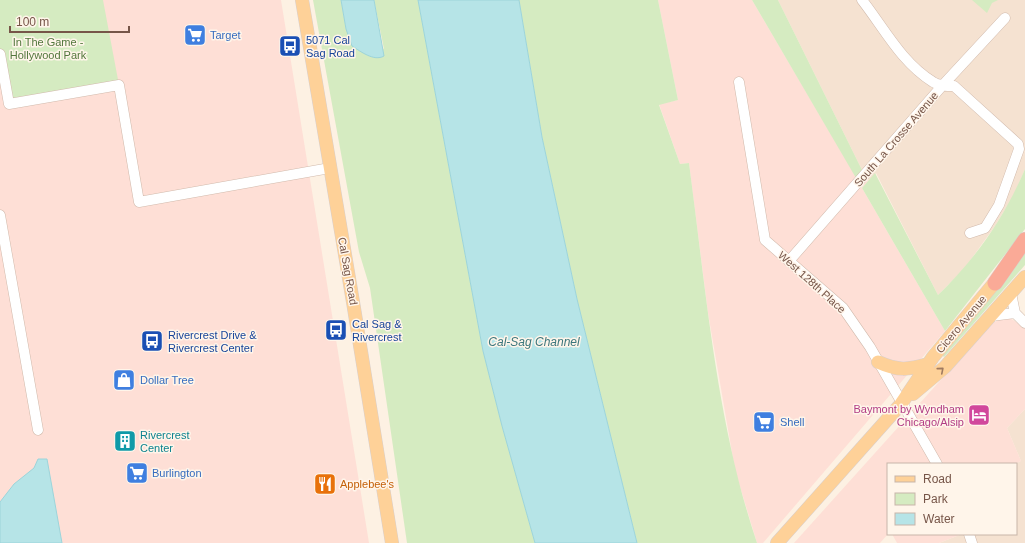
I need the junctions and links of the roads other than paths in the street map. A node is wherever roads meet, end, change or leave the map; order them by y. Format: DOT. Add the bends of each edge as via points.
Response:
graph roads {
  1 [pos="302,0"];
  2 [pos="862,0"];
  3 [pos="1005,18"];
  4 [pos="0,54"];
  5 [pos="739,82"];
  6 [pos="942,86"];
  7 [pos="330,168"];
  8 [pos="0,215"];
  9 [pos="970,233"];
  10 [pos="1025,240"];
  11 [pos="1025,246"];
  12 [pos="789,261"];
  13 [pos="1025,277"];
  14 [pos="995,283"];
  15 [pos="1011,293"];
  16 [pos="1015,313"];
  17 [pos="991,316"];
  18 [pos="1025,323"];
  19 [pos="878,362"];
  20 [pos="928,364"];
  21 [pos="901,404"];
  22 [pos="38,430"];
  23 [pos="936,463"];
  24 [pos="392,543"];
  25 [pos="777,543"];
  1 -- 7 [label="main road, Cal Sag Road"];
  2 -- 6 [label="street" via="902,55 933,83"];
  3 -- 6 [label="street, South La Crosse Avenue"];
  4 -- 7 [label="street" via="9,104 119,85 139,202"];
  5 -- 12 [label="street, West 128th Place" via="765,240"];
  6 -- 9 [label="street" via="954,86 1015,140 1019,149 999,205 985,228"];
  6 -- 12 [label="street, South La Crosse Avenue"];
  7 -- 24 [label="main road, Cal Sag Road"];
  8 -- 22 [label="street"];
  10 -- 14 [label="highway"];
  11 -- 14 [label="main road, Cicero Avenue"];
  12 -- 19 [label="street, West 128th Place" via="843,308"];
  13 -- 15 [label="main road, Cicero Avenue"];
  14 -- 20 [label="main road, Cicero Avenue"];
  15 -- 16 [label="street"];
  15 -- 17 [label="main road, Cicero Avenue"];
  16 -- 17 [label="street"];
  16 -- 18 [label="street"];
  21 -- 17 [label="main road, Cicero Avenue, one-way" via="945,367"];
  19 -- 20 [label="main road" via="891,368 909,370"];
  19 -- 21 [label="street, West 128th Place"];
  20 -- 21 [label="main road, Cicero Avenue"];
  21 -- 23 [label="street, West 128th Place"];
  21 -- 25 [label="main road, Cicero Avenue"];
}
